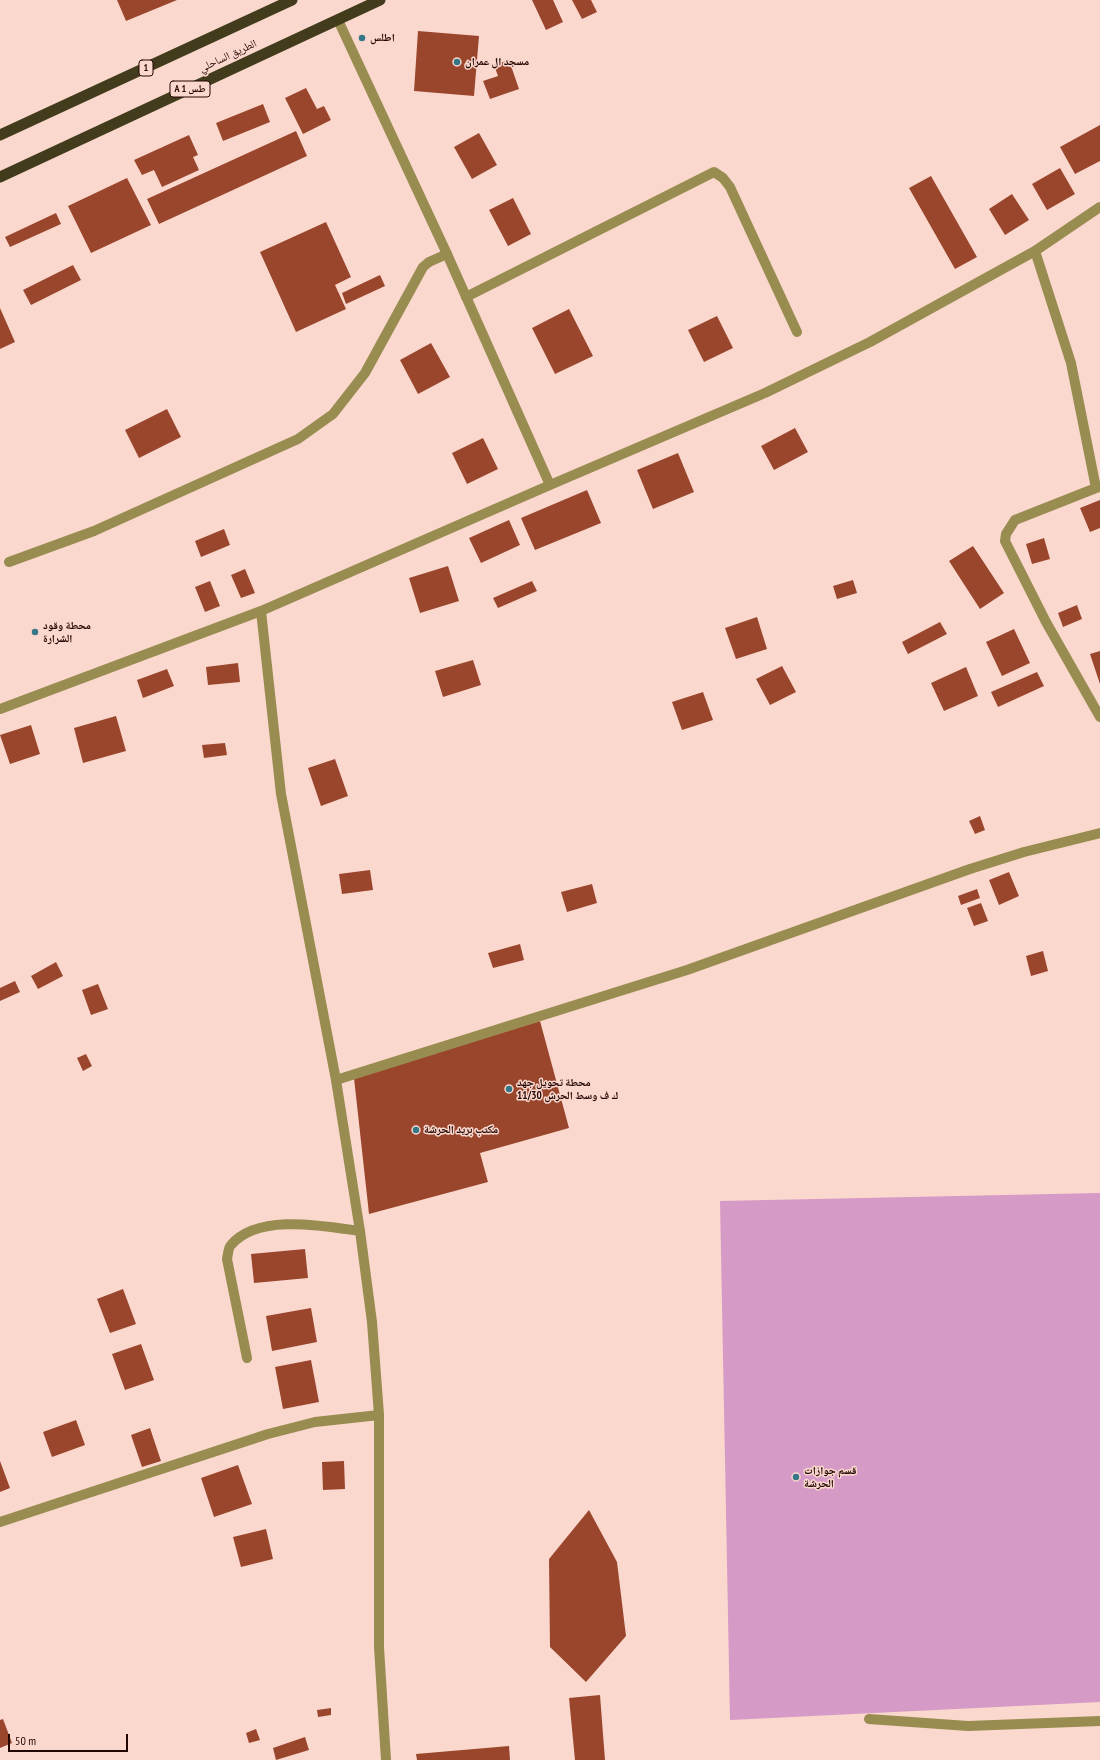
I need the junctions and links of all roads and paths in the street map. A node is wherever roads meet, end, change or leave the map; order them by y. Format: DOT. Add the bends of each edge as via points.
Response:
graph roads {
  1 [pos="292,0"];
  2 [pos="380,0"];
  3 [pos="338,20"];
  4 [pos="0,135"];
  5 [pos="0,177"];
  6 [pos="1100,207"];
  7 [pos="1035,251"];
  8 [pos="447,254"];
  9 [pos="466,297"];
  10 [pos="797,332"];
  11 [pos="550,486"];
  12 [pos="1098,487"];
  13 [pos="9,562"];
  14 [pos="262,610"];
  15 [pos="0,709"];
  16 [pos="1100,717"];
  17 [pos="1100,832"];
  18 [pos="336,1080"];
  19 [pos="360,1231"];
  20 [pos="247,1358"];
  21 [pos="379,1416"];
  22 [pos="0,1522"];
  23 [pos="869,1719"];
  24 [pos="1100,1721"];
  25 [pos="386,1760"];
  1 -- 4 [label="highway, 1"];
  2 -- 3 [label="highway, الطريق الساحلي / A 1 طس"];
  3 -- 5 [label="highway, الطريق الساحلي / A 1 طس"];
  3 -- 8 [label="street"];
  6 -- 7 [label="street"];
  7 -- 11 [label="street" via="870,342 765,393"];
  7 -- 12 [label="street" via="1071,363"];
  8 -- 9 [label="street"];
  8 -- 13 [label="street" via="423,267 365,373 333,414 298,439 94,531"];
  9 -- 10 [label="street" via="714,172 724,178 730,187"];
  9 -- 11 [label="street"];
  11 -- 14 [label="street"];
  12 -- 16 [label="street" via="1015,520 1009,526 1005,541 1046,622"];
  14 -- 15 [label="street"];
  14 -- 18 [label="street" via="281,794"];
  17 -- 18 [label="street" via="970,869 687,970"];
  18 -- 19 [label="street"];
  19 -- 20 [label="street" via="275,1225 255,1229 241,1236 230,1246 227,1259"];
  19 -- 21 [label="street" via="372,1322"];
  21 -- 22 [label="street" via="315,1422 268,1434"];
  21 -- 25 [label="street" via="379,1647"];
  23 -- 24 [label="street" via="968,1726"];
}
